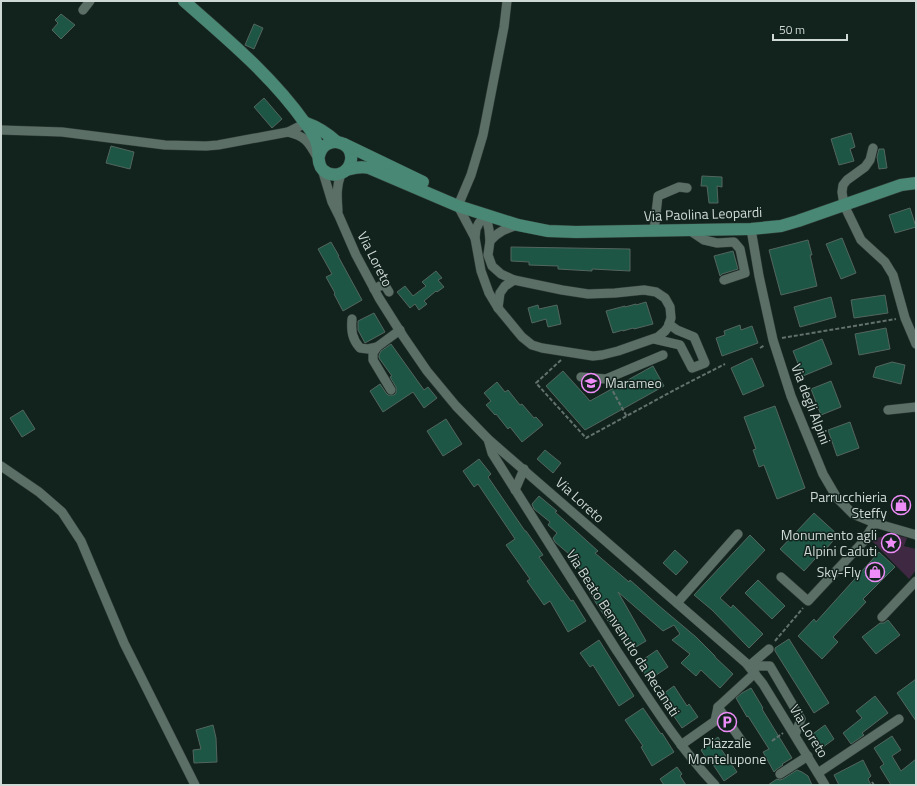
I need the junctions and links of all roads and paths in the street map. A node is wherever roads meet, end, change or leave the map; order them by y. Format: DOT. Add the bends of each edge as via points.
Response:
graph roads {
  1 [pos="90,1"];
  2 [pos="184,1"];
  3 [pos="507,1"];
  4 [pos="83,10"];
  5 [pos="306,123"];
  6 [pos="1,130"];
  7 [pos="288,132"];
  8 [pos="341,143"];
  9 [pos="873,148"];
  10 [pos="320,162"];
  11 [pos="344,172"];
  12 [pos="916,183"];
  13 [pos="687,188"];
  14 [pos="459,203"];
  15 [pos="844,205"];
  16 [pos="486,215"];
  17 [pos="339,216"];
  18 [pos="518,225"];
  19 [pos="689,230"];
  20 [pos="751,230"];
  21 [pos="654,231"];
  22 [pos="475,238"];
  23 [pos="490,241"];
  24 [pos="514,280"];
  25 [pos="724,280"];
  26 [pos="374,289"];
  27 [pos="388,292"];
  28 [pos="498,308"];
  29 [pos="905,318"];
  30 [pos="352,319"];
  31 [pos="669,324"];
  32 [pos="400,330"];
  33 [pos="654,338"];
  34 [pos="773,340"];
  35 [pos="916,344"];
  36 [pos="377,347"];
  37 [pos="760,348"];
  38 [pos="663,355"];
  39 [pos="725,364"];
  40 [pos="553,367"];
  41 [pos="581,377"];
  42 [pos="606,380"];
  43 [pos="391,390"];
  44 [pos="916,407"];
  45 [pos="888,410"];
  46 [pos="627,417"];
  47 [pos="488,439"];
  48 [pos="1,466"];
  49 [pos="524,469"];
  50 [pos="515,490"];
  51 [pos="875,524"];
  52 [pos="738,534"];
  53 [pos="916,535"];
  54 [pos="781,577"];
  55 [pos="916,581"];
  56 [pos="808,601"];
  57 [pos="677,603"];
  58 [pos="882,617"];
  59 [pos="769,649"];
  60 [pos="752,670"];
  61 [pos="718,708"];
  62 [pos="899,719"];
  63 [pos="793,732"];
  64 [pos="772,741"];
  65 [pos="743,743"];
  66 [pos="681,745"];
  67 [pos="808,756"];
  68 [pos="818,773"];
  69 [pos="780,774"];
  70 [pos="872,782"];
  71 [pos="195,785"];
  72 [pos="715,785"];
  73 [pos="825,785"];
  74 [pos="874,785"];
  1 -- 4 [label="street"];
  2 -- 5 [label="main road" via="245,55"];
  3 -- 14 [label="street" via="483,135 472,175"];
  5 -- 7 [label="street"];
  5 -- 8 [label="main road, Via Paolina Leopardi"];
  5 -- 10 [label="main road" via="314,136"];
  6 -- 7 [label="street" via="62,132 165,145 206,146"];
  7 -- 10 [label="street, Via Loreto" via="300,135 308,142"];
  8 -- 10 [label="main road" via="331,142 325,145 321,150"];
  8 -- 11 [label="main road" via="349,150 351,157 350,164"];
  8 -- 14 [label="main road, Via Paolina Leopardi"];
  9 -- 15 [label="street" via="865,167 843,185"];
  10 -- 11 [label="main road" via="325,171 331,174"];
  10 -- 17 [label="street, Via Loreto"];
  11 -- 14 [label="main road, Via Paolina Leopardi" via="361,166 369,168"];
  11 -- 17 [label="street, Via Loreto" via="338,183"];
  12 -- 15 [label="main road, Via Paolina Leopardi" via="901,185"];
  13 -- 21 [label="street" via="679,187 658,196"];
  14 -- 16 [label="main road, Via Paolina Leopardi"];
  14 -- 22 [label="street"];
  15 -- 20 [label="main road, Via Paolina Leopardi" via="780,226"];
  15 -- 29 [label="street" via="861,240 885,262 893,275"];
  16 -- 18 [label="main road, Via Paolina Leopardi"];
  16 -- 22 [label="street" via="476,229"];
  16 -- 23 [label="street"];
  17 -- 26 [label="street, Via Loreto"];
  18 -- 21 [label="main road, Via Paolina Leopardi" via="548,231"];
  18 -- 23 [label="street" via="501,230"];
  19 -- 20 [label="main road, Via Paolina Leopardi"];
  19 -- 21 [label="main road, Via Paolina Leopardi"];
  19 -- 25 [label="street" via="704,240 717,243 734,242 740,249 745,274"];
  20 -- 34 [label="street, Via degli Alpini"];
  22 -- 28 [label="street" via="481,271"];
  23 -- 24 [label="street" via="488,255 492,266"];
  24 -- 28 [label="street" via="500,293"];
  24 -- 31 [label="street" via="588,294 644,290 656,292 665,298 670,307"];
  26 -- 27 [label="street" via="382,285"];
  26 -- 32 [label="street, Via Loreto"];
  28 -- 33 [label="street" via="522,337 532,345 542,348 593,356 618,351"];
  29 -- 34 [label="path"];
  29 -- 35 [label="street"];
  30 -- 36 [label="street" via="351,331 355,343 360,348"];
  31 -- 33 [label="street" via="666,331"];
  31 -- 33 [label="street" via="694,337 705,363 692,368 680,345"];
  32 -- 36 [label="street"];
  32 -- 47 [label="street, Via Loreto" via="432,377"];
  34 -- 37 [label="path"];
  34 -- 51 [label="street, Via degli Alpini" via="791,396 823,474 836,498 853,514"];
  36 -- 43 [label="street" via="373,353 373,360"];
  38 -- 42 [label="street"];
  39 -- 46 [label="path"];
  40 -- 46 [label="path" via="536,383 586,438"];
  41 -- 42 [label="street"];
  42 -- 46 [label="path"];
  44 -- 45 [label="street"];
  47 -- 49 [label="street, Via Loreto"];
  47 -- 50 [label="street, Via Beato Benvenuto da Recanati" via="492,453"];
  48 -- 71 [label="street" via="62,512 81,541 124,643"];
  49 -- 50 [label="street"];
  49 -- 57 [label="street, Via Loreto"];
  50 -- 66 [label="street, Via Beato Benvenuto da Recanati"];
  51 -- 53 [label="street, Via degli Alpini"];
  51 -- 56 [label="street" via="863,542"];
  52 -- 57 [label="street"];
  54 -- 56 [label="street"];
  55 -- 58 [label="street"];
  56 -- 59 [label="path"];
  57 -- 60 [label="street, Via Loreto"];
  59 -- 60 [label="street"];
  60 -- 61 [label="street"];
  60 -- 63 [label="street, Via Loreto"];
  60 -- 63 [label="street" via="770,666 801,719"];
  61 -- 65 [label="street"];
  61 -- 66 [label="street" via="715,721"];
  62 -- 68 [label="street"];
  63 -- 64 [label="path"];
  63 -- 67 [label="street, Via Loreto"];
  66 -- 72 [label="street, Via Beato Benvenuto da Recanati"];
  67 -- 68 [label="street, Via Loreto"];
  67 -- 69 [label="street"];
  68 -- 73 [label="street, Via Loreto"];
  70 -- 74 [label="path"];
}
